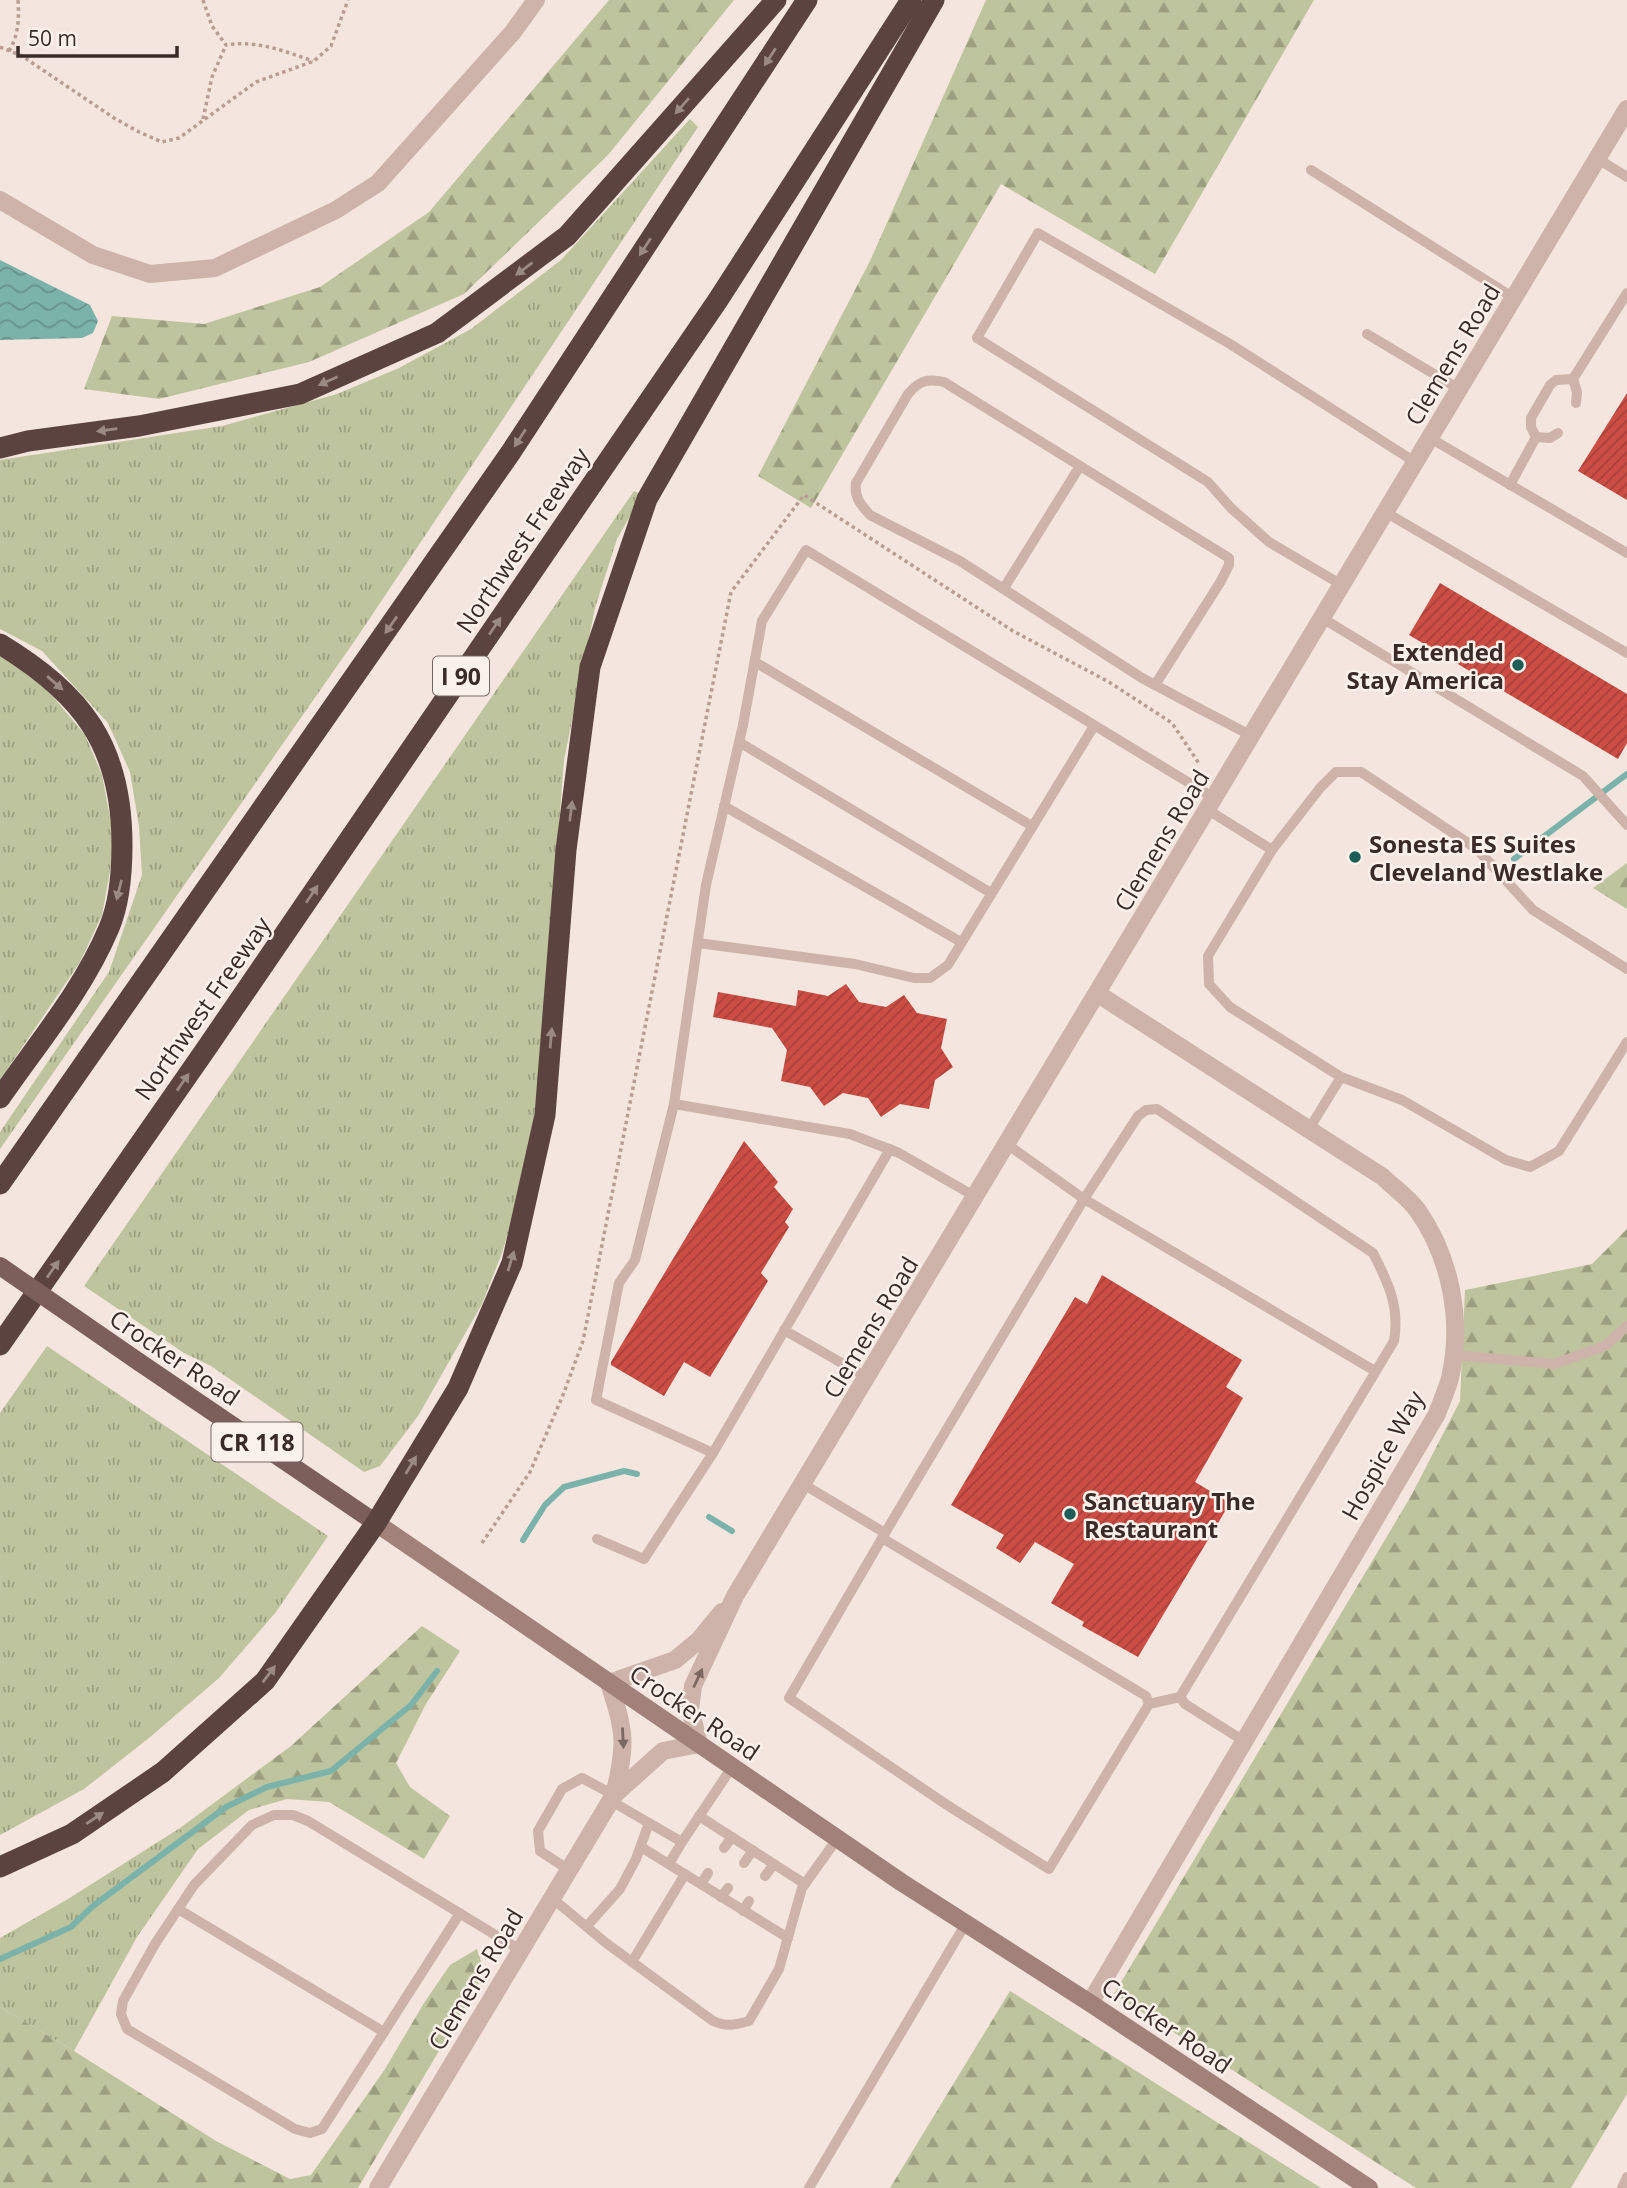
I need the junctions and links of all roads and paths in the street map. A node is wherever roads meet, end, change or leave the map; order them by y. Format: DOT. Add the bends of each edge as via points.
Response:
graph roads {
  1 [pos="18,0"];
  2 [pos="203,0"];
  3 [pos="348,0"];
  4 [pos="537,0"];
  5 [pos="776,0"];
  6 [pos="807,0"];
  7 [pos="911,0"];
  8 [pos="934,0"];
  9 [pos="226,45"];
  10 [pos="0,47"];
  11 [pos="9,51"];
  12 [pos="314,61"];
  13 [pos="1627,109"];
  14 [pos="203,121"];
  15 [pos="1598,159"];
  16 [pos="1311,170"];
  17 [pos="1627,177"];
  18 [pos="0,200"];
  19 [pos="1627,293"];
  20 [pos="1514,298"];
  21 [pos="1367,334"];
  22 [pos="1573,379"];
  23 [pos="1459,389"];
  24 [pos="1576,403"];
  25 [pos="1558,433"];
  26 [pos="1536,437"];
  27 [pos="1430,438"];
  28 [pos="0,448"];
  29 [pos="1415,462"];
  30 [pos="1080,466"];
  31 [pos="1510,485"];
  32 [pos="1385,512"];
  33 [pos="1627,553"];
  34 [pos="1342,585"];
  35 [pos="1004,587"];
  36 [pos="1322,618"];
  37 [pos="0,643"];
  38 [pos="1627,653"];
  39 [pos="755,662"];
  40 [pos="1155,685"];
  41 [pos="1094,726"];
  42 [pos="1252,736"];
  43 [pos="739,742"];
  44 [pos="1200,765"];
  45 [pos="1211,804"];
  46 [pos="724,806"];
  47 [pos="1627,825"];
  48 [pos="1032,826"];
  49 [pos="1272,850"];
  50 [pos="991,893"];
  51 [pos="961,942"];
  52 [pos="698,943"];
  53 [pos="1627,969"];
  54 [pos="1098,994"];
  55 [pos="1627,1042"];
  56 [pos="1341,1077"];
  57 [pos="0,1098"];
  58 [pos="674,1104"];
  59 [pos="1308,1129"];
  60 [pos="1008,1145"];
  61 [pos="890,1149"];
  62 [pos="0,1184"];
  63 [pos="976,1197"];
  64 [pos="1084,1199"];
  65 [pos="0,1266"];
  66 [pos="1627,1326"];
  67 [pos="784,1330"];
  68 [pos="0,1345"];
  69 [pos="1453,1355"];
  70 [pos="1376,1371"];
  71 [pos="868,1378"];
  72 [pos="713,1452"];
  73 [pos="803,1484"];
  74 [pos="376,1523"];
  75 [pos="884,1535"];
  76 [pos="597,1539"];
  77 [pos="482,1543"];
  78 [pos="736,1596"];
  79 [pos="610,1683"];
  80 [pos="1180,1697"];
  81 [pos="1149,1704"];
  82 [pos="1244,1741"];
  83 [pos="699,1744"];
  84 [pos="732,1766"];
  85 [pos="613,1798"];
  86 [pos="699,1816"];
  87 [pos="649,1823"];
  88 [pos="732,1837"];
  89 [pos="837,1839"];
  90 [pos="681,1842"];
  91 [pos="641,1847"];
  92 [pos="724,1849"];
  93 [pos="752,1850"];
  94 [pos="744,1863"];
  95 [pos="669,1864"];
  96 [pos="774,1864"];
  97 [pos="0,1867"];
  98 [pos="569,1870"];
  99 [pos="708,1873"];
  100 [pos="685,1874"];
  101 [pos="765,1876"];
  102 [pos="701,1884"];
  103 [pos="805,1884"];
  104 [pos="728,1888"];
  105 [pos="721,1897"];
  106 [pos="552,1898"];
  107 [pos="749,1901"];
  108 [pos="606,1905"];
  109 [pos="178,1909"];
  110 [pos="617,1911"];
  111 [pos="743,1911"];
  112 [pos="460,1913"];
  113 [pos="966,1923"];
  114 [pos="587,1926"];
  115 [pos="788,1938"];
  116 [pos="520,1950"];
  117 [pos="632,1962"];
  118 [pos="1090,2003"];
  119 [pos="384,2032"];
  120 [pos="1627,2177"];
  121 [pos="378,2188"];
  122 [pos="809,2188"];
  123 [pos="1369,2188"];
  124 [pos="1622,2188"];
  1 -- 11 [label="path" via="16,39"];
  2 -- 9 [label="path" via="212,26"];
  3 -- 12 [label="path" via="331,46"];
  4 -- 18 [label="street" via="378,183 336,211 215,268 150,274 93,255"];
  5 -- 28 [label="highway, one-way" via="567,236 438,333 300,394"];
  6 -- 62 [label="highway, one-way" via="511,452"];
  68 -- 7 [label="highway, Northwest Freeway / I 90, one-way" via="718,299"];
  74 -- 8 [label="highway, one-way" via="458,1388 512,1263 545,1115 566,850 590,667 647,499"];
  9 -- 12 [label="path" via="241,42 277,48"];
  9 -- 14 [label="path" via="212,77"];
  10 -- 11 [label="path"];
  11 -- 14 [label="path" via="114,118 162,142 179,138"];
  12 -- 14 [label="path" via="256,82"];
  13 -- 15 [label="street, Clemens Road"];
  15 -- 17 [label="lane"];
  15 -- 20 [label="street, Clemens Road"];
  16 -- 20 [label="lane"];
  19 -- 22 [label="lane"];
  20 -- 23 [label="street, Clemens Road"];
  21 -- 23 [label="lane"];
  22 -- 24 [label="lane"];
  22 -- 26 [label="lane" via="1550,385 1531,418"];
  23 -- 27 [label="street, Clemens Road"];
  25 -- 26 [label="lane"];
  26 -- 31 [label="lane"];
  27 -- 29 [label="street, Clemens Road"];
  27 -- 31 [label="lane"];
  29 -- 32 [label="street, Clemens Road"];
  29 -- 34 [label="lane" via="1230,344 1038,233 976,338 1208,482 1269,542"];
  30 -- 35 [label="lane"];
  30 -- 35 [label="lane" via="944,382 924,380 908,394 856,483 859,503 870,515"];
  30 -- 40 [label="lane" via="1229,558 1221,581"];
  31 -- 33 [label="lane"];
  32 -- 34 [label="street, Clemens Road"];
  32 -- 38 [label="lane"];
  34 -- 36 [label="street, Clemens Road"];
  35 -- 40 [label="lane"];
  36 -- 42 [label="street, Clemens Road"];
  36 -- 47 [label="lane" via="1583,776"];
  37 -- 57 [label="highway, one-way" via="34,664 89,719 107,752 122,817 122,876 110,926 84,978"];
  39 -- 41 [label="lane" via="762,621 806,550"];
  39 -- 43 [label="lane"];
  39 -- 48 [label="lane"];
  40 -- 42 [label="lane"];
  41 -- 45 [label="lane"];
  41 -- 48 [label="lane"];
  42 -- 45 [label="street, Clemens Road"];
  43 -- 46 [label="lane"];
  43 -- 50 [label="lane"];
  44 -- 77 [label="path" via="1172,723 1109,682 1013,631 804,495 731,592 583,1341 530,1472"];
  45 -- 49 [label="lane"];
  45 -- 54 [label="street, Clemens Road"];
  46 -- 51 [label="lane"];
  46 -- 52 [label="lane"];
  48 -- 50 [label="lane"];
  49 -- 53 [label="lane" via="1336,772 1361,772 1477,849 1533,910"];
  49 -- 56 [label="lane" via="1208,956 1209,984 1230,1007"];
  50 -- 51 [label="lane"];
  51 -- 52 [label="lane" via="948,965 930,978"];
  52 -- 58 [label="lane"];
  54 -- 59 [label="street, Hospice Way"];
  54 -- 60 [label="street, Clemens Road"];
  55 -- 56 [label="lane" via="1559,1152 1530,1167 1506,1160 1402,1100"];
  56 -- 59 [label="lane"];
  58 -- 61 [label="lane" via="850,1134"];
  58 -- 72 [label="lane" via="635,1260 620,1283 596,1400"];
  59 -- 69 [label="street, Hospice Way" via="1383,1177 1418,1210 1442,1255 1454,1300"];
  60 -- 63 [label="street, Clemens Road"];
  60 -- 64 [label="lane"];
  61 -- 63 [label="lane"];
  61 -- 67 [label="lane"];
  63 -- 71 [label="street, Clemens Road"];
  64 -- 70 [label="lane"];
  64 -- 70 [label="lane" via="1138,1116 1157,1109 1373,1253 1391,1287 1397,1322 1394,1341"];
  64 -- 75 [label="lane"];
  65 -- 74 [label="main road, Crocker Road / CR 118, bridge"];
  66 -- 69 [label="lane" via="1605,1346 1555,1364"];
  67 -- 71 [label="lane"];
  67 -- 72 [label="lane"];
  69 -- 82 [label="street, Hospice Way" via="1437,1414"];
  70 -- 80 [label="lane"];
  71 -- 73 [label="street, Clemens Road"];
  72 -- 76 [label="lane" via="645,1559"];
  73 -- 75 [label="lane"];
  73 -- 78 [label="street, Clemens Road"];
  74 -- 79 [label="main road, Crocker Road / CR 118"];
  97 -- 74 [label="highway, one-way" via="72,1834 163,1772 265,1681"];
  75 -- 81 [label="lane" via="1146,1696"];
  75 -- 81 [label="lane" via="789,1698 1049,1870"];
  78 -- 79 [label="street, Clemens Road" via="699,1640 675,1660"];
  83 -- 78 [label="street, Clemens Road, one-way" via="691,1709 693,1686"];
  79 -- 83 [label="main road, Crocker Road / CR 118"];
  79 -- 85 [label="street, Clemens Road, one-way" via="624,1733"];
  80 -- 81 [label="lane"];
  80 -- 82 [label="lane"];
  82 -- 118 [label="street, Hospice Way"];
  83 -- 84 [label="main road, Crocker Road / CR 118"];
  83 -- 85 [label="street, Clemens Road" via="663,1751"];
  84 -- 86 [label="lane"];
  84 -- 89 [label="main road, Crocker Road / CR 118"];
  85 -- 87 [label="lane"];
  85 -- 98 [label="street, Clemens Road"];
  85 -- 98 [label="lane" via="582,1778 562,1789 538,1831 540,1851"];
  86 -- 88 [label="lane"];
  86 -- 90 [label="lane"];
  87 -- 90 [label="lane"];
  87 -- 91 [label="lane"];
  88 -- 92 [label="lane"];
  88 -- 93 [label="lane"];
  89 -- 103 [label="lane"];
  89 -- 113 [label="main road, Crocker Road / CR 118"];
  90 -- 95 [label="lane"];
  91 -- 95 [label="lane"];
  91 -- 108 [label="lane" via="627,1885"];
  93 -- 94 [label="lane"];
  93 -- 96 [label="lane"];
  95 -- 100 [label="lane"];
  96 -- 101 [label="lane"];
  96 -- 103 [label="lane"];
  98 -- 106 [label="street, Clemens Road"];
  99 -- 102 [label="lane"];
  100 -- 102 [label="lane"];
  100 -- 117 [label="lane" via="646,1928"];
  102 -- 105 [label="lane"];
  103 -- 115 [label="lane"];
  104 -- 105 [label="lane"];
  105 -- 111 [label="lane"];
  106 -- 114 [label="lane"];
  106 -- 116 [label="street, Clemens Road"];
  107 -- 111 [label="lane"];
  108 -- 110 [label="lane"];
  108 -- 114 [label="lane"];
  109 -- 112 [label="lane" via="194,1885 253,1825 274,1815 293,1815"];
  109 -- 119 [label="lane"];
  109 -- 119 [label="lane" via="123,2001 121,2014 127,2029 295,2129 310,2133 322,2129"];
  111 -- 115 [label="lane"];
  112 -- 116 [label="lane"];
  112 -- 119 [label="lane"];
  113 -- 118 [label="main road, Crocker Road / CR 118"];
  113 -- 122 [label="lane"];
  114 -- 117 [label="lane"];
  115 -- 117 [label="lane" via="779,1969 749,2021 736,2025 713,2021"];
  116 -- 121 [label="street, Clemens Road"];
  118 -- 123 [label="main road, Crocker Road / CR 118"];
  120 -- 124 [label="lane"];
}
